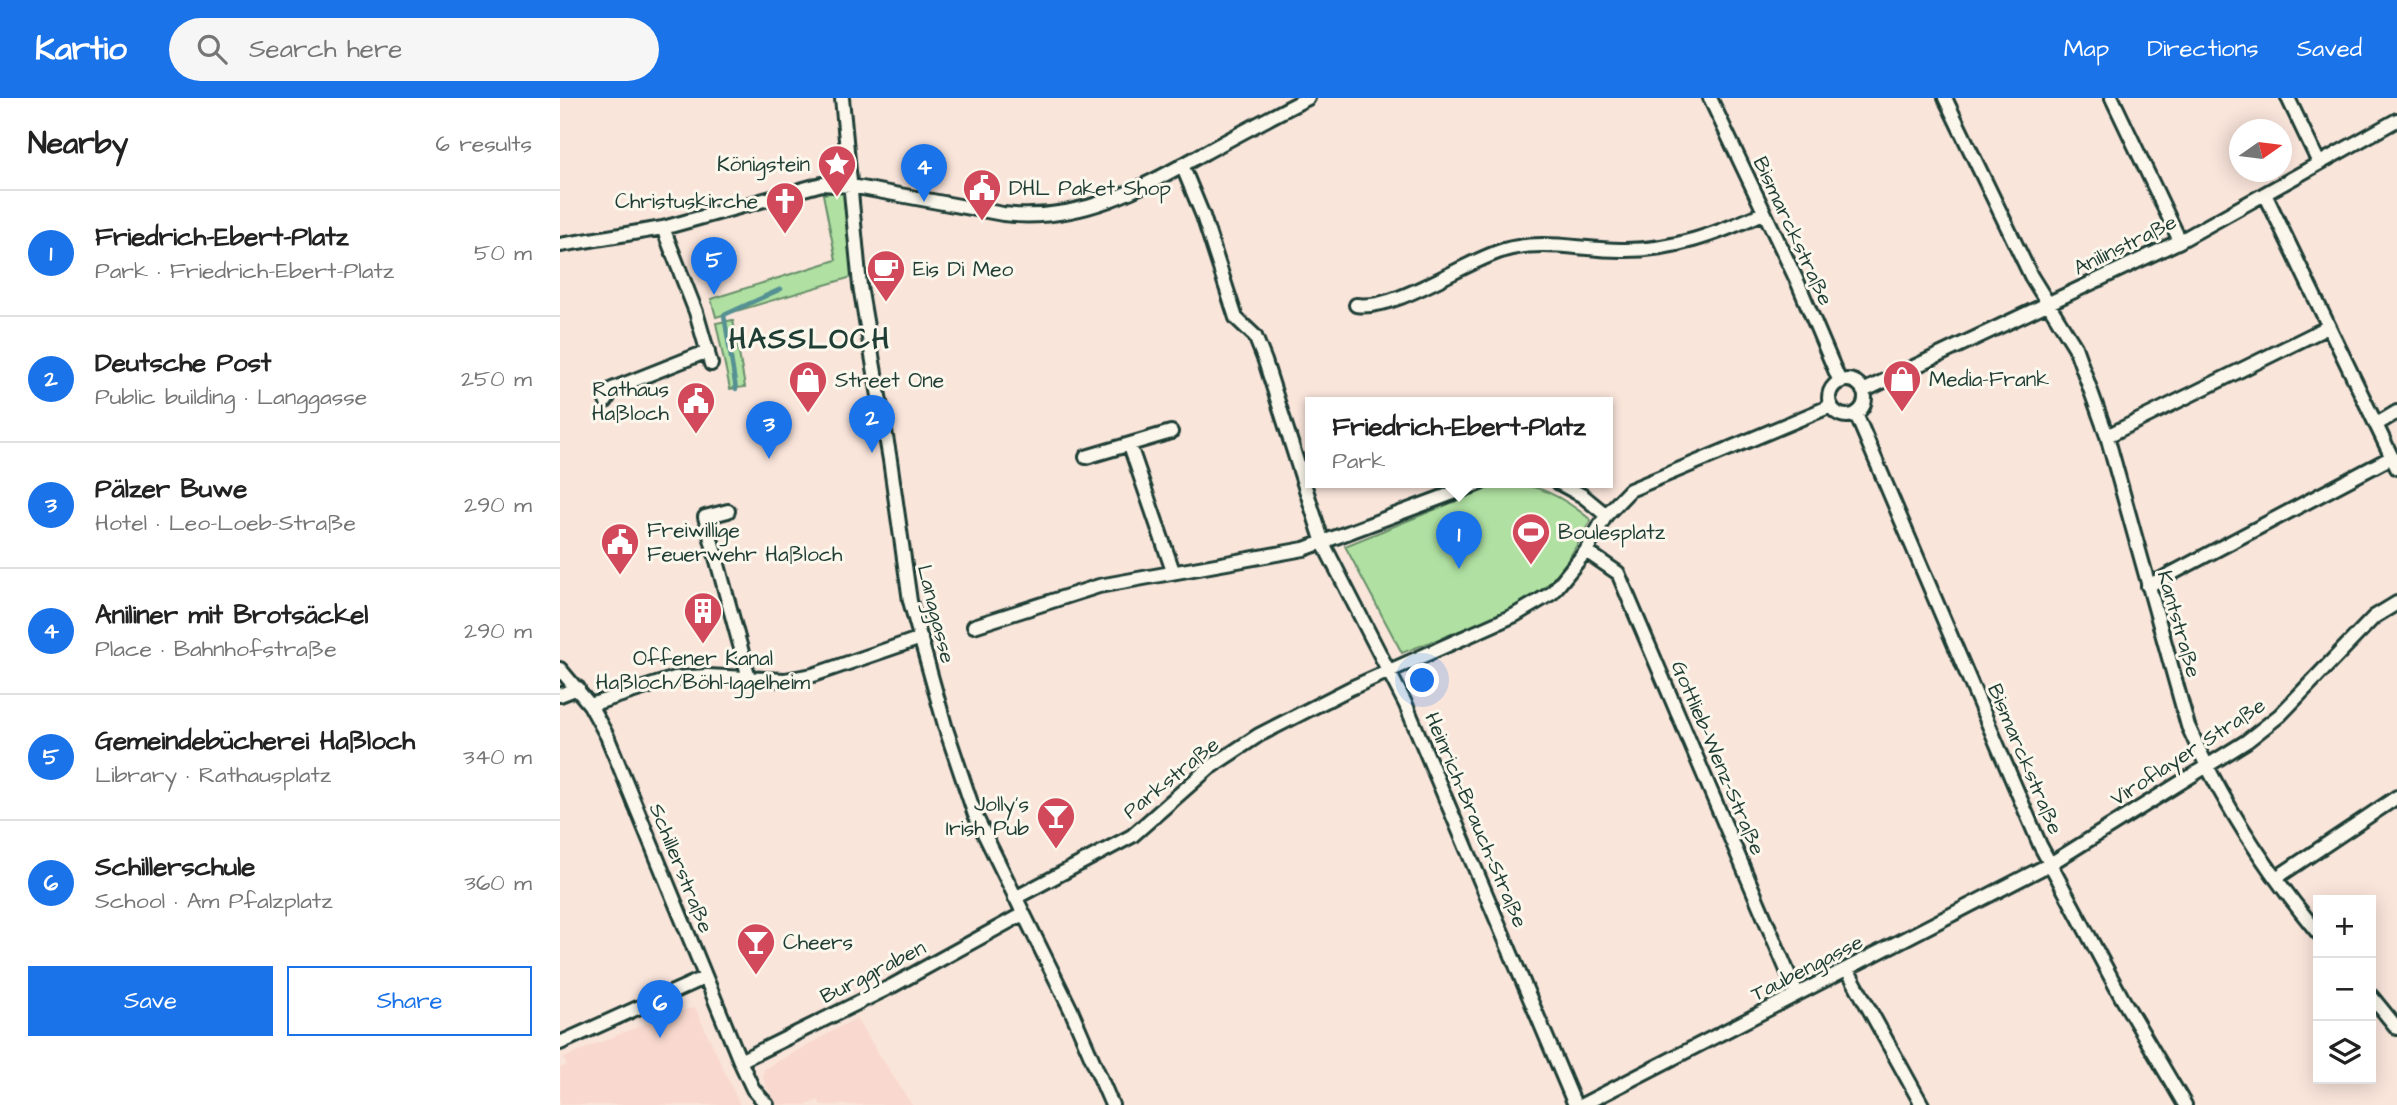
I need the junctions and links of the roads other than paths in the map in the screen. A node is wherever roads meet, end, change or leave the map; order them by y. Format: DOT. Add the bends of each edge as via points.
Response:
graph roads {
  1 [pos="842,98"];
  2 [pos="1308,98"];
  3 [pos="1710,98"];
  4 [pos="1945,98"];
  5 [pos="2112,98"];
  6 [pos="2288,98"];
  7 [pos="2397,120"];
  8 [pos="2319,163"];
  9 [pos="1182,165"];
  10 [pos="851,186"];
  11 [pos="2265,194"];
  12 [pos="1763,213"];
  13 [pos="663,228"];
  14 [pos="2179,241"];
  15 [pos="560,245"];
  16 [pos="2049,304"];
  17 [pos="1356,305"];
  18 [pos="2328,327"];
  19 [pos="1840,382"];
  20 [pos="1863,391"];
  21 [pos="606,401"];
  22 [pos="1831,407"];
  23 [pos="2397,412"];
  24 [pos="1856,414"];
  25 [pos="2377,424"];
  26 [pos="1171,432"];
  27 [pos="2107,436"];
  28 [pos="1130,446"];
  29 [pos="1086,457"];
  30 [pos="2394,462"];
  31 [pos="1305,487"];
  32 [pos="1305,488"];
  33 [pos="1467,488"];
  34 [pos="1568,488"];
  35 [pos="728,510"];
  36 [pos="1606,515"];
  37 [pos="1323,543"];
  38 [pos="1586,551"];
  39 [pos="1173,571"];
  40 [pos="2148,586"];
  41 [pos="2397,603"];
  42 [pos="974,626"];
  43 [pos="921,638"];
  44 [pos="560,668"];
  45 [pos="1391,671"];
  46 [pos="749,678"];
  47 [pos="578,688"];
  48 [pos="560,695"];
  49 [pos="590,705"];
  50 [pos="2206,767"];
  51 [pos="2397,798"];
  52 [pos="2050,864"];
  53 [pos="2276,878"];
  54 [pos="1015,898"];
  55 [pos="1023,914"];
  56 [pos="2313,926"];
  57 [pos="1847,969"];
  58 [pos="704,978"];
  59 [pos="1797,995"];
  60 [pos="2376,1002"];
  61 [pos="2397,1028"];
  62 [pos="560,1043"];
  63 [pos="740,1061"];
  64 [pos="753,1089"];
  65 [pos="752,1105"];
  66 [pos="767,1105"];
  67 [pos="1112,1105"];
  68 [pos="1575,1105"];
  69 [pos="1582,1105"];
  70 [pos="1922,1105"];
  71 [pos="2185,1105"];
  1 -- 10 [label="street, Langgasse"];
  2 -- 9 [label="street"];
  3 -- 12 [label="street, Bismarckstraße"];
  4 -- 16 [label="street, Kantstraße"];
  5 -- 14 [label="street"];
  6 -- 8 [label="street"];
  7 -- 8 [label="street, Anilinstraße"];
  8 -- 11 [label="street, Anilinstraße"];
  9 -- 10 [label="street" via="1098,206 1048,216 1003,214"];
  9 -- 31 [label="street, Heinrich-Brauch-Straße" via="1236,318 1255,336 1265,361"];
  10 -- 13 [label="street" via="822,184"];
  10 -- 43 [label="street, Langgasse" via="860,286 905,575"];
  11 -- 14 [label="street, Anilinstraße"];
  11 -- 18 [label="street"];
  12 -- 17 [label="street" via="1706,237 1667,247 1525,246 1502,251 1380,304"];
  12 -- 19 [label="street, Bismarckstraße"];
  13 -- 15 [label="street"];
  13 -- 21 [label="street" via="709,357 612,388"];
  14 -- 16 [label="street, Anilinstraße"];
  16 -- 20 [label="street, Anilinstraße"];
  16 -- 27 [label="street, Kantstraße" via="2075,347"];
  18 -- 25 [label="street"];
  18 -- 27 [label="street"];
  19 -- 20 [label="street" via="1851,381"];
  19 -- 22 [label="street" via="1829,395"];
  20 -- 24 [label="street" via="1865,401"];
  22 -- 24 [label="street" via="1845,416"];
  22 -- 36 [label="street" via="1630,490"];
  23 -- 25 [label="street"];
  24 -- 52 [label="street, Bismarckstraße"];
  25 -- 30 [label="street"];
  26 -- 28 [label="street"];
  27 -- 40 [label="street, Kantstraße"];
  28 -- 29 [label="street"];
  28 -- 39 [label="street"];
  30 -- 40 [label="street"];
  32 -- 37 [label="street, Heinrich-Brauch-Straße"];
  33 -- 37 [label="street"];
  34 -- 36 [label="street"];
  35 -- 46 [label="street" via="705,517"];
  36 -- 38 [label="street, Parkstraße"];
  37 -- 39 [label="street"];
  37 -- 45 [label="street, Heinrich-Brauch-Straße"];
  38 -- 45 [label="street, Parkstraße" via="1552,593 1515,615"];
  38 -- 59 [label="street, Gottlieb-Wenz-Straße" via="1618,573"];
  39 -- 42 [label="street" via="1099,586"];
  40 -- 50 [label="street, Kantstraße" via="2188,726"];
  41 -- 50 [label="street, Viroflayer Straße" via="2366,624 2280,715"];
  43 -- 46 [label="street" via="813,675 785,680"];
  43 -- 54 [label="street, Langgasse" via="975,815"];
  44 -- 47 [label="street, Schillerstraße"];
  45 -- 54 [label="street, Parkstraße" via="1259,735 1209,768 1132,836"];
  45 -- 68 [label="street, Heinrich-Brauch-Straße"];
  46 -- 49 [label="street" via="675,678"];
  47 -- 48 [label="street"];
  47 -- 49 [label="street, Schillerstraße"];
  49 -- 58 [label="street, Schillerstraße" via="607,736"];
  50 -- 52 [label="street, Viroflayer Straße"];
  50 -- 53 [label="street, Kantstraße"];
  51 -- 53 [label="street"];
  52 -- 57 [label="street, Taubengasse"];
  52 -- 71 [label="street, Bismarckstraße"];
  53 -- 56 [label="street, Kantstraße"];
  54 -- 55 [label="street, Langgasse"];
  55 -- 63 [label="street, Burggraben" via="892,986"];
  55 -- 67 [label="street, Langgasse"];
  57 -- 59 [label="street, Taubengasse"];
  57 -- 70 [label="street"];
  58 -- 62 [label="street"];
  58 -- 63 [label="street, Schillerstraße"];
  59 -- 69 [label="street, Taubengasse"];
  60 -- 61 [label="street"];
  63 -- 64 [label="street, Schillerstraße"];
  64 -- 65 [label="street, Schillerstraße"];
  64 -- 66 [label="street, Schillerstraße"];
}
